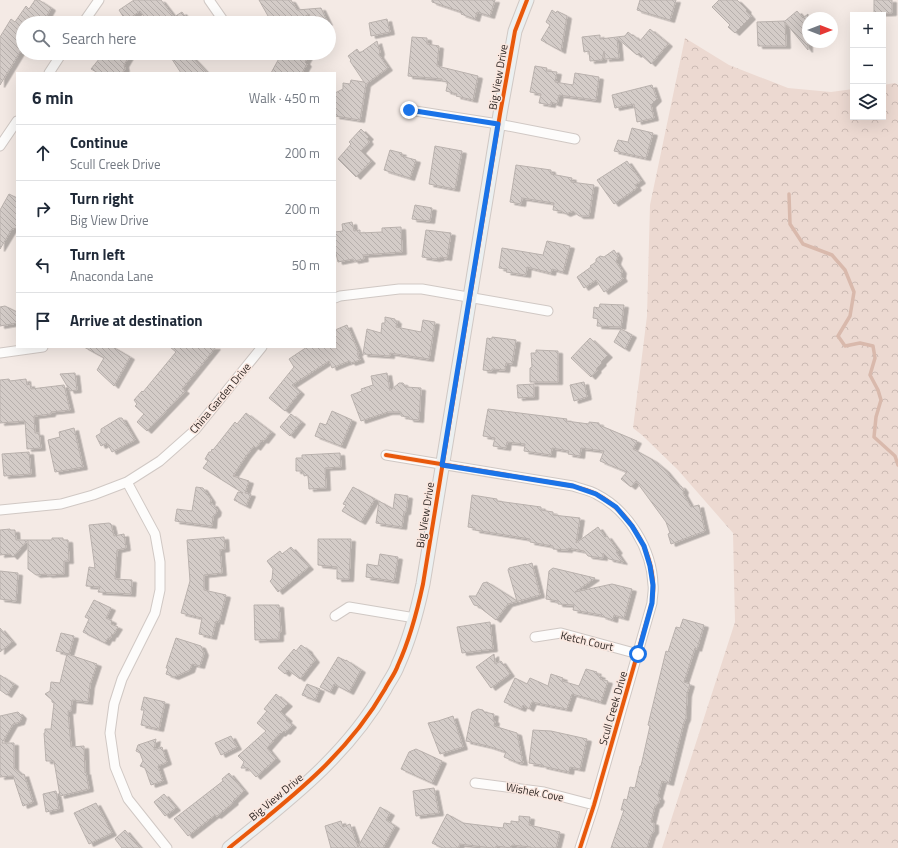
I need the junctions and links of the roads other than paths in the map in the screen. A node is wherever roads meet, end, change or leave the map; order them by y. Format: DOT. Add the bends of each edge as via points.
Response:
graph roads {
  1 [pos="99,0"];
  2 [pos="209,0"];
  3 [pos="527,0"];
  4 [pos="88,16"];
  5 [pos="220,16"];
  6 [pos="57,60"];
  7 [pos="50,72"];
  8 [pos="409,110"];
  9 [pos="16,122"];
  10 [pos="498,124"];
  11 [pos="575,139"];
  12 [pos="0,146"];
  13 [pos="336,298"];
  14 [pos="470,298"];
  15 [pos="548,311"];
  16 [pos="36,348"];
  17 [pos="261,348"];
  18 [pos="0,353"];
  19 [pos="386,455"];
  20 [pos="442,465"];
  21 [pos="127,482"];
  22 [pos="0,510"];
  23 [pos="335,616"];
  24 [pos="415,618"];
  25 [pos="535,637"];
  26 [pos="638,654"];
  27 [pos="475,783"];
  28 [pos="594,805"];
  29 [pos="167,848"];
  30 [pos="229,848"];
  31 [pos="580,848"];
  1 -- 4 [label="street"];
  2 -- 5 [label="street"];
  3 -- 10 [label="street, Big View Drive" via="515,31"];
  6 -- 7 [label="street"];
  8 -- 10 [label="street"];
  9 -- 12 [label="street"];
  10 -- 11 [label="street"];
  10 -- 14 [label="street, Big View Drive"];
  13 -- 14 [label="street" via="399,288 422,289"];
  14 -- 15 [label="street"];
  14 -- 20 [label="street, Big View Drive"];
  16 -- 18 [label="street"];
  17 -- 21 [label="street, China Garden Drive" via="195,430 160,461"];
  19 -- 20 [label="street, Scull Creek Drive"];
  20 -- 24 [label="street, Big View Drive"];
  20 -- 26 [label="street, Scull Creek Drive" via="573,486 596,494 616,507 644,546 653,585 652,603"];
  21 -- 22 [label="street, China Garden Drive" via="61,504"];
  21 -- 29 [label="street" via="155,534 160,562 160,590 155,613 122,679 114,704 110,733 115,767 128,799"];
  23 -- 24 [label="street" via="349,607"];
  24 -- 30 [label="street, Big View Drive" via="398,666 374,708 336,756 303,788"];
  25 -- 26 [label="street, Ketch Court" via="561,633"];
  26 -- 28 [label="street, Scull Creek Drive"];
  27 -- 28 [label="street, Wishek Cove" via="544,792"];
  28 -- 31 [label="street, Scull Creek Drive"];
}
